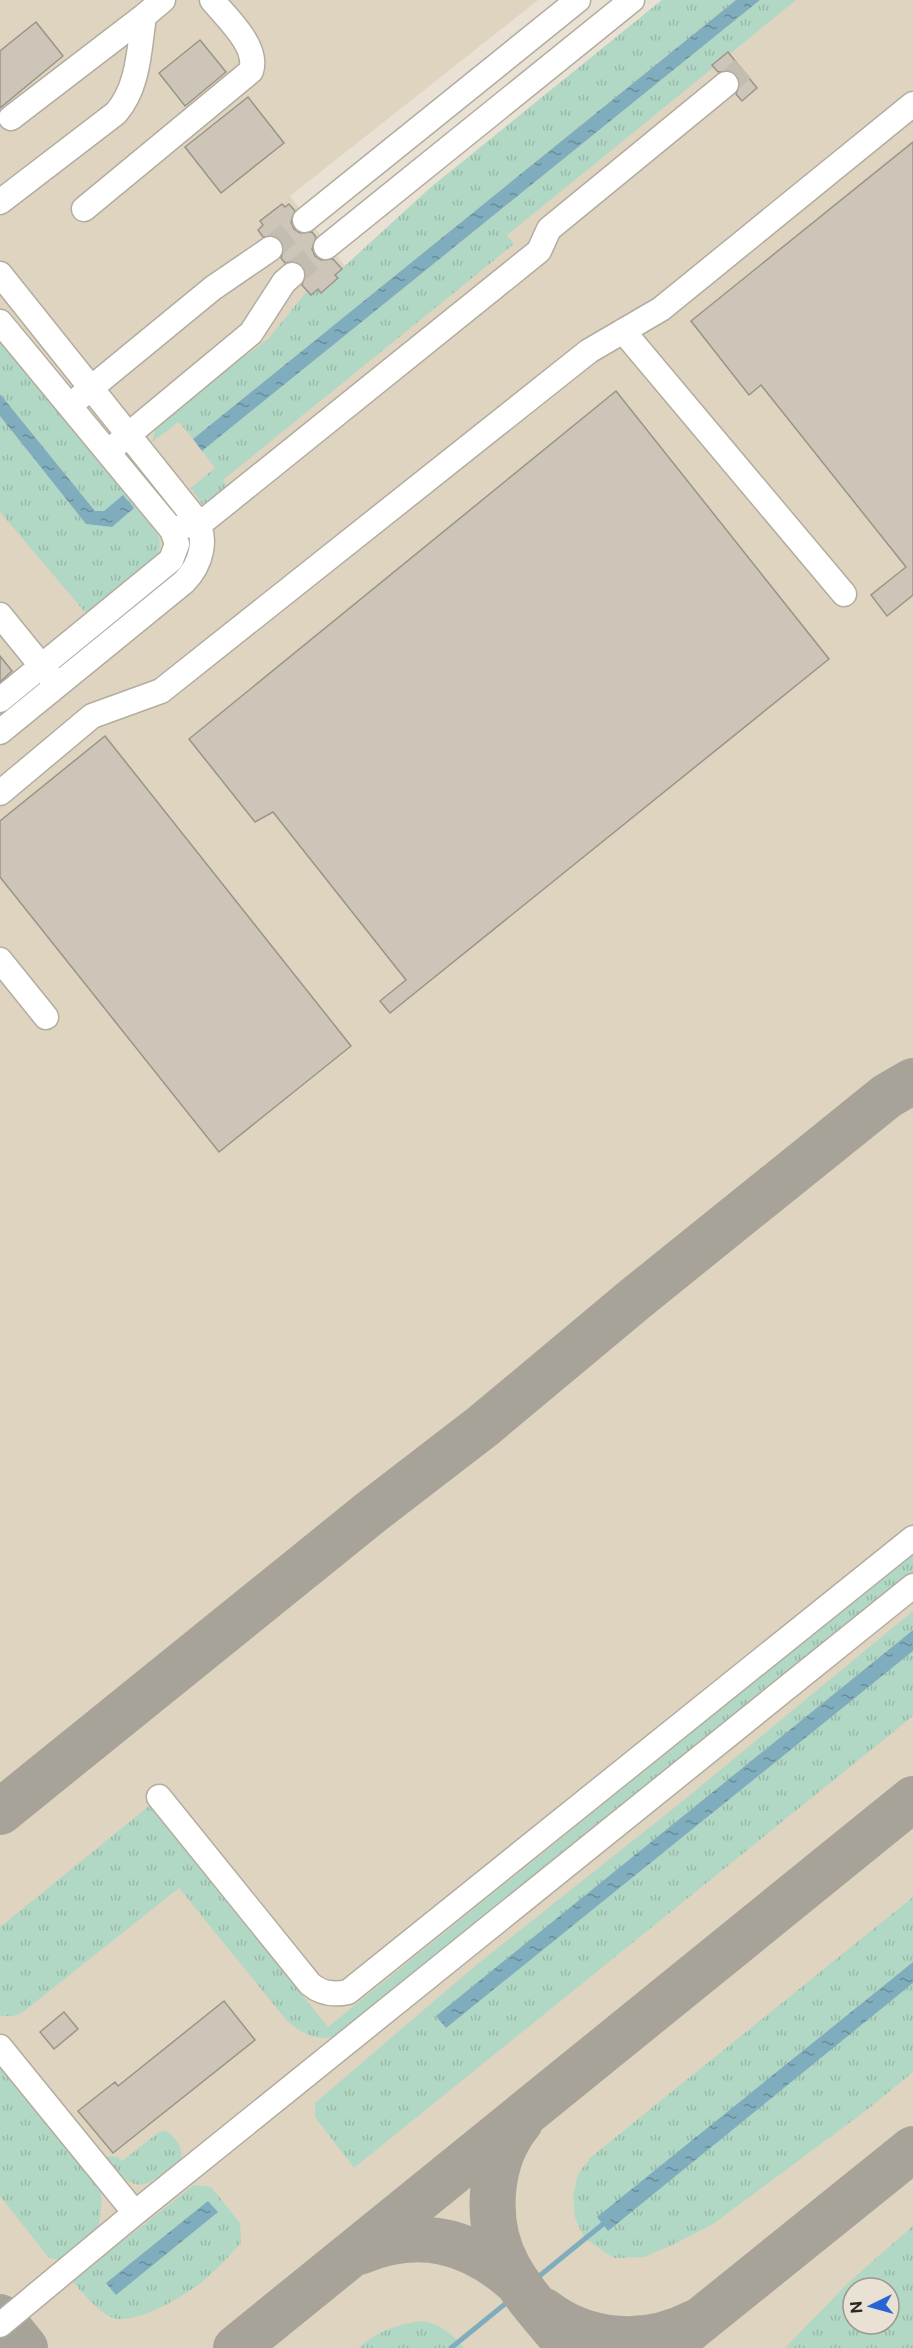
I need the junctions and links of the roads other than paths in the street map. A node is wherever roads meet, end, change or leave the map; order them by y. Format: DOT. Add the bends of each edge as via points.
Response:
graph roads {
  1 [pos="163,0"];
  2 [pos="212,0"];
  3 [pos="578,0"];
  4 [pos="632,0"];
  5 [pos="144,16"];
  6 [pos="726,84"];
  7 [pos="913,104"];
  8 [pos="11,118"];
  9 [pos="0,202"];
  10 [pos="84,209"];
  11 [pos="305,220"];
  12 [pos="326,247"];
  13 [pos="270,249"];
  14 [pos="0,274"];
  15 [pos="292,275"];
  16 [pos="0,322"];
  17 [pos="623,332"];
  18 [pos="90,388"];
  19 [pos="70,406"];
  20 [pos="135,443"];
  21 [pos="108,451"];
  22 [pos="198,522"];
  23 [pos="166,523"];
  24 [pos="844,594"];
  25 [pos="0,615"];
  26 [pos="42,666"];
  27 [pos="58,685"];
  28 [pos="0,700"];
  29 [pos="0,732"];
  30 [pos="0,793"];
  31 [pos="0,960"];
  32 [pos="46,1017"];
  33 [pos="913,1538"];
  34 [pos="913,1586"];
  35 [pos="159,1797"];
  36 [pos="0,2048"];
  37 [pos="135,2213"];
  38 [pos="0,2325"];
  1 -- 5 [label="lane"];
  2 -- 10 [label="lane" via="250,48 251,70"];
  3 -- 11 [label="lane"];
  4 -- 12 [label="lane"];
  5 -- 8 [label="lane"];
  5 -- 9 [label="lane" via="135,76 124,104"];
  6 -- 22 [label="lane" via="549,229 538,251 264,474"];
  7 -- 17 [label="lane" via="661,309"];
  13 -- 18 [label="lane" via="213,288"];
  14 -- 18 [label="lane"];
  15 -- 20 [label="lane" via="251,333"];
  16 -- 19 [label="lane"];
  17 -- 24 [label="lane"];
  17 -- 30 [label="lane" via="590,351 161,691 92,716"];
  18 -- 19 [label="lane"];
  18 -- 20 [label="lane"];
  19 -- 21 [label="lane"];
  20 -- 21 [label="lane"];
  20 -- 22 [label="lane"];
  21 -- 23 [label="lane"];
  22 -- 23 [label="lane"];
  22 -- 27 [label="lane" via="202,546 191,575"];
  23 -- 26 [label="lane" via="177,544 171,560"];
  25 -- 26 [label="lane"];
  26 -- 27 [label="lane"];
  26 -- 28 [label="lane"];
  27 -- 29 [label="lane"];
  31 -- 32 [label="lane"];
  33 -- 35 [label="lane" via="348,1992 327,1993 310,1984"];
  34 -- 37 [label="lane"];
  36 -- 37 [label="lane"];
  37 -- 38 [label="lane"];
}
